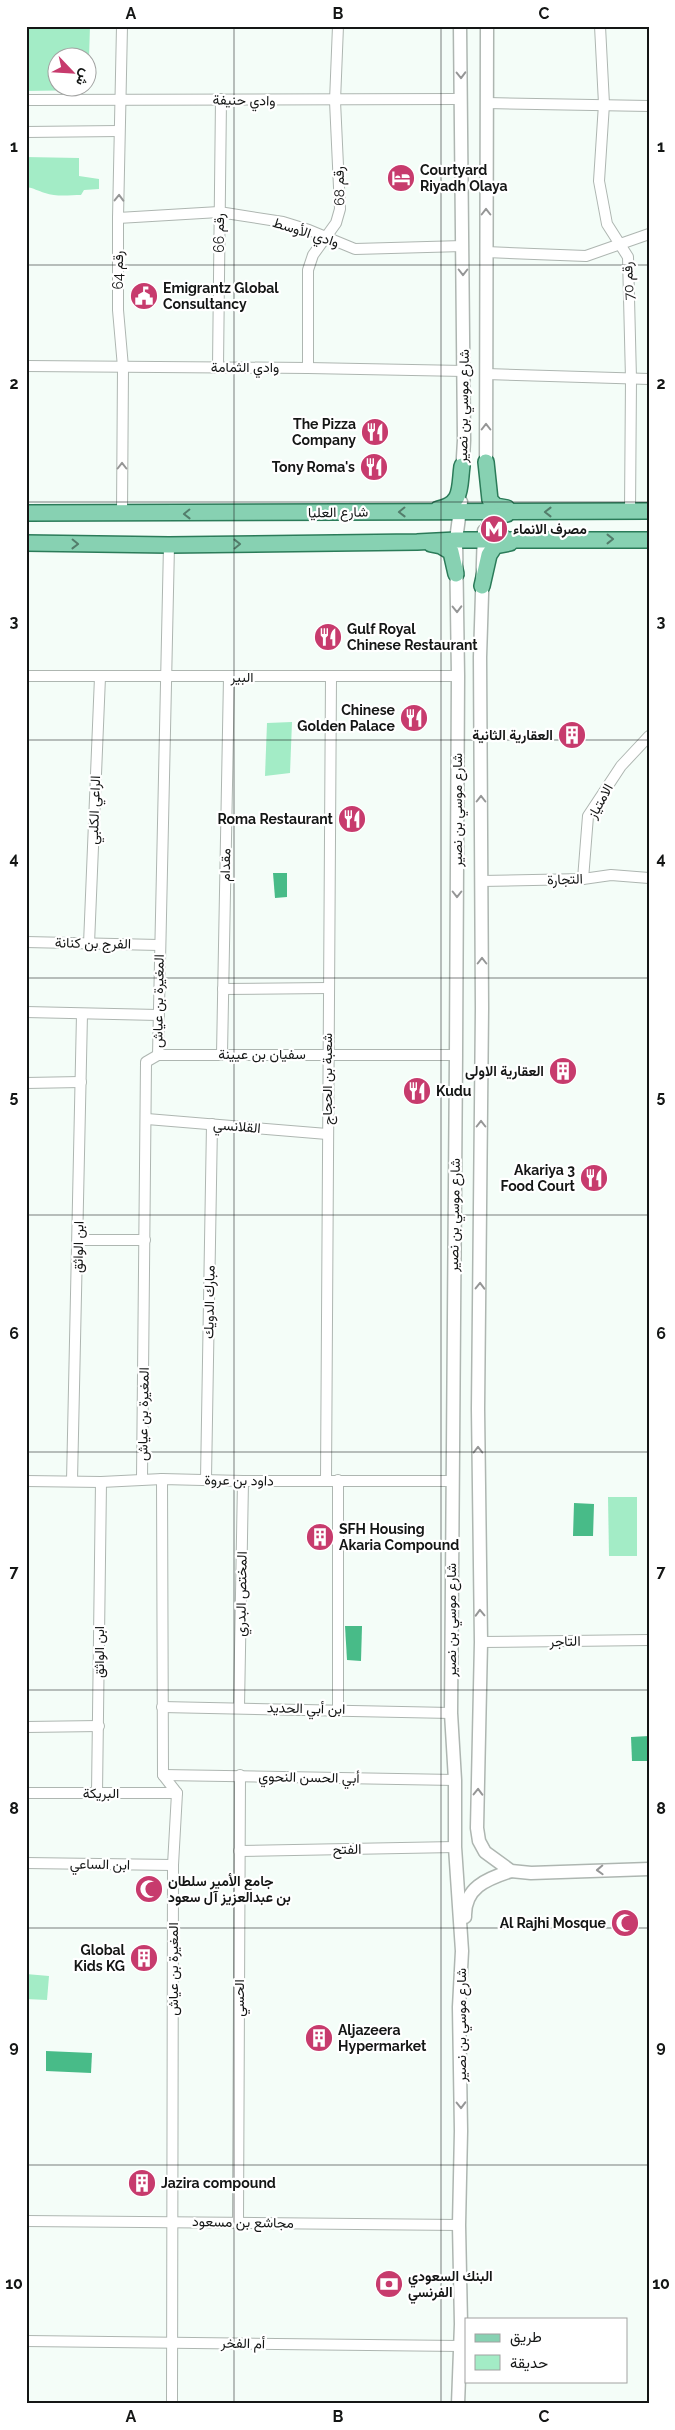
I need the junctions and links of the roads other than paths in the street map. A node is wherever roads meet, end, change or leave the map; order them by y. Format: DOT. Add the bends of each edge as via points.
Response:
graph roads {
  1 [pos="122,26"];
  2 [pos="338,26"];
  3 [pos="460,26"];
  4 [pos="487,26"];
  5 [pos="600,26"];
  6 [pos="221,99"];
  7 [pos="461,99"];
  8 [pos="26,100"];
  9 [pos="120,100"];
  10 [pos="335,101"];
  11 [pos="487,103"];
  12 [pos="604,104"];
  13 [pos="649,106"];
  14 [pos="119,131"];
  15 [pos="26,132"];
  16 [pos="219,212"];
  17 [pos="118,218"];
  18 [pos="649,234"];
  19 [pos="325,237"];
  20 [pos="620,243"];
  21 [pos="463,246"];
  22 [pos="486,252"];
  23 [pos="26,366"];
  24 [pos="218,367"];
  25 [pos="123,368"];
  26 [pos="308,368"];
  27 [pos="464,371"];
  28 [pos="486,374"];
  29 [pos="631,379"];
  30 [pos="649,379"];
  31 [pos="486,462"];
  32 [pos="462,466"];
  33 [pos="485,510"];
  34 [pos="425,511"];
  35 [pos="459,511"];
  36 [pos="649,511"];
  37 [pos="523,512"];
  38 [pos="630,512"];
  39 [pos="26,514"];
  40 [pos="122,514"];
  41 [pos="484,539"];
  42 [pos="512,539"];
  43 [pos="535,539"];
  44 [pos="456,540"];
  45 [pos="649,540"];
  46 [pos="417,542"];
  47 [pos="26,543"];
  48 [pos="169,545"];
  49 [pos="483,563"];
  50 [pos="456,570"];
  51 [pos="482,586"];
  52 [pos="26,676"];
  53 [pos="165,676"];
  54 [pos="458,676"];
  55 [pos="100,677"];
  56 [pos="229,677"];
  57 [pos="331,677"];
  58 [pos="649,736"];
  59 [pos="649,878"];
  60 [pos="583,879"];
  61 [pos="481,881"];
  62 [pos="26,942"];
  63 [pos="89,944"];
  64 [pos="159,945"];
  65 [pos="328,988"];
  66 [pos="222,989"];
  67 [pos="26,1012"];
  68 [pos="82,1014"];
  69 [pos="158,1015"];
  70 [pos="222,1054"];
  71 [pos="158,1055"];
  72 [pos="328,1055"];
  73 [pos="456,1055"];
  74 [pos="81,1082"];
  75 [pos="26,1083"];
  76 [pos="146,1119"];
  77 [pos="212,1124"];
  78 [pos="327,1134"];
  79 [pos="78,1240"];
  80 [pos="145,1240"];
  81 [pos="162,1479"];
  82 [pos="206,1479"];
  83 [pos="142,1480"];
  84 [pos="326,1480"];
  85 [pos="338,1480"];
  86 [pos="26,1481"];
  87 [pos="72,1481"];
  88 [pos="243,1481"];
  89 [pos="451,1481"];
  90 [pos="101,1482"];
  91 [pos="649,1640"];
  92 [pos="481,1642"];
  93 [pos="162,1707"];
  94 [pos="239,1707"];
  95 [pos="338,1709"];
  96 [pos="451,1713"];
  97 [pos="99,1726"];
  98 [pos="26,1727"];
  99 [pos="163,1775"];
  100 [pos="240,1775"];
  101 [pos="454,1780"];
  102 [pos="176,1792"];
  103 [pos="26,1793"];
  104 [pos="97,1793"];
  105 [pos="455,1847"];
  106 [pos="239,1851"];
  107 [pos="26,1863"];
  108 [pos="173,1865"];
  109 [pos="649,1869"];
  110 [pos="511,1871"];
  111 [pos="462,1951"];
  112 [pos="26,2221"];
  113 [pos="174,2222"];
  114 [pos="238,2222"];
  115 [pos="459,2225"];
  116 [pos="26,2341"];
  117 [pos="174,2342"];
  118 [pos="460,2346"];
  119 [pos="172,2404"];
  120 [pos="458,2404"];
  1 -- 9 [label="street, رقم 64"];
  2 -- 10 [label="street, رقم 68"];
  3 -- 7 [label="street, شارع موسي بن نصير, one-way"];
  4 -- 11 [label="street, شارع موسي بن نصير"];
  5 -- 12 [label="street, رقم 70"];
  6 -- 9 [label="street, وادي حنيفة"];
  6 -- 10 [label="street, وادي حنيفة"];
  6 -- 16 [label="street, رقم 66"];
  7 -- 10 [label="street, وادي حنيفة"];
  7 -- 21 [label="street, شارع موسي بن نصير"];
  8 -- 9 [label="street, وادي حنيفة"];
  9 -- 14 [label="street, رقم 64"];
  10 -- 19 [label="street, رقم 68" via="340,209 336,223"];
  11 -- 12 [label="street"];
  22 -- 11 [label="street, شارع موسي بن نصير, one-way"];
  12 -- 13 [label="street"];
  12 -- 20 [label="street, رقم 70" via="599,181 607,224"];
  14 -- 15 [label="street"];
  17 -- 14 [label="street, رقم 64, one-way"];
  16 -- 17 [label="street, وادي الأوسط"];
  16 -- 19 [label="street, وادي الأوسط" via="283,222"];
  16 -- 24 [label="street, رقم 66"];
  17 -- 25 [label="street, رقم 64" via="118,310"];
  18 -- 20 [label="street"];
  19 -- 21 [label="street, وادي الأوسط" via="354,249"];
  19 -- 26 [label="street, رقم 68" via="308,270"];
  20 -- 22 [label="street" via="586,256"];
  20 -- 29 [label="street, رقم 70" via="628,257"];
  21 -- 27 [label="street, شارع موسي بن نصير, one-way"];
  22 -- 28 [label="street, شارع موسي بن نصير"];
  23 -- 25 [label="street, وادي الثمامة"];
  24 -- 25 [label="street, وادي الثمامة"];
  24 -- 26 [label="street, وادي الثمامة"];
  40 -- 25 [label="street, رقم 64, one-way"];
  26 -- 27 [label="street, وادي الثمامة"];
  27 -- 32 [label="street, شارع موسي بن نصير"];
  28 -- 29 [label="street"];
  31 -- 28 [label="street, شارع موسي بن نصير, one-way"];
  29 -- 30 [label="street"];
  29 -- 38 [label="street, رقم 70"];
  31 -- 33 [label="street, شارع موسي بن نصير"];
  31 -- 37 [label="main road" via="490,500 496,506"];
  32 -- 34 [label="main road" via="455,501 450,507"];
  32 -- 35 [label="street, شارع موسي بن نصير"];
  33 -- 35 [label="main road, شارع العليا"];
  33 -- 37 [label="main road, شارع العليا"];
  33 -- 41 [label="street, شارع موسي بن نصير"];
  34 -- 35 [label="main road, شارع العليا"];
  34 -- 40 [label="main road, شارع العليا, one-way"];
  35 -- 44 [label="street, شارع موسي بن نصير"];
  36 -- 38 [label="main road, شارع العليا"];
  38 -- 37 [label="main road, شارع العليا, one-way"];
  37 -- 42 [label="main road" via="496,515 490,523 489,532 493,536"];
  39 -- 40 [label="main road, شارع العليا"];
  41 -- 42 [label="main road"];
  41 -- 44 [label="main road"];
  41 -- 49 [label="street, شارع موسي بن نصير"];
  42 -- 43 [label="main road"];
  43 -- 45 [label="main road, one-way"];
  43 -- 51 [label="main road" via="495,546 489,555"];
  44 -- 46 [label="main road"];
  44 -- 50 [label="street, شارع موسي بن نصير"];
  48 -- 46 [label="main road, one-way"];
  46 -- 50 [label="main road" via="447,548"];
  47 -- 48 [label="main road, one-way"];
  48 -- 53 [label="street, المغيرة بن عياش"];
  49 -- 50 [label="street" via="475,547 464,546 458,549"];
  49 -- 51 [label="street, شارع موسي بن نصير"];
  50 -- 54 [label="street, شارع موسي بن نصير, one-way"];
  61 -- 51 [label="street, شارع موسي بن نصير, one-way"];
  52 -- 55 [label="street, البير"];
  53 -- 55 [label="street, البير"];
  53 -- 56 [label="street, البير"];
  53 -- 64 [label="street, المغيرة بن عياش"];
  54 -- 57 [label="street, البير"];
  54 -- 73 [label="street, شارع موسي بن نصير, one-way"];
  55 -- 63 [label="street, الراعي الكلبي"];
  56 -- 57 [label="street, البير"];
  56 -- 66 [label="street, مقدام"];
  57 -- 65 [label="street, شعبة بن الحجاج"];
  58 -- 60 [label="street, الامتياز" via="620,766 588,816"];
  59 -- 60 [label="street, التجارة" via="612,875"];
  60 -- 61 [label="street, التجارة"];
  92 -- 61 [label="street, شارع موسي بن نصير, one-way" via="478,1409"];
  62 -- 63 [label="street, الفرج بن كنانة"];
  63 -- 64 [label="street, الفرج بن كنانة"];
  64 -- 69 [label="street, المغيرة بن عياش"];
  65 -- 66 [label="street"];
  65 -- 72 [label="street, شعبة بن الحجاج"];
  66 -- 70 [label="street, مقدام"];
  67 -- 68 [label="street"];
  68 -- 69 [label="street"];
  68 -- 74 [label="street, ابن الواثق"];
  69 -- 71 [label="street, المغيرة بن عياش"];
  70 -- 71 [label="street, سفيان بن عيينة"];
  70 -- 72 [label="street, سفيان بن عيينة"];
  71 -- 76 [label="street, المغيرة بن عياش" via="146,1062"];
  72 -- 73 [label="street, سفيان بن عيينة"];
  72 -- 78 [label="street, شعبة بن الحجاج"];
  73 -- 89 [label="street, شارع موسي بن نصير"];
  74 -- 75 [label="street"];
  74 -- 79 [label="street, ابن الواثق"];
  76 -- 77 [label="street, القلانسي"];
  76 -- 80 [label="street, المغيرة بن عياش"];
  77 -- 78 [label="street, القلانسي"];
  77 -- 82 [label="street, مبارك الدويك"];
  78 -- 84 [label="street, شعبة بن الحجاج"];
  79 -- 80 [label="street"];
  79 -- 87 [label="street, ابن الواثق"];
  80 -- 83 [label="street, المغيرة بن عياش"];
  81 -- 82 [label="street, داود بن عروة"];
  81 -- 83 [label="street, داود بن عروة"];
  81 -- 93 [label="street"];
  82 -- 88 [label="street, داود بن عروة"];
  83 -- 90 [label="street, داود بن عروة"];
  84 -- 85 [label="street, داود بن عروة"];
  84 -- 88 [label="street, داود بن عروة"];
  85 -- 89 [label="street, داود بن عروة"];
  85 -- 95 [label="street"];
  86 -- 87 [label="street, داود بن عروة"];
  87 -- 90 [label="street, داود بن عروة"];
  88 -- 94 [label="street, المختص البدري"];
  89 -- 96 [label="street, شارع موسي بن نصير"];
  90 -- 97 [label="street, ابن الواثق"];
  91 -- 92 [label="street, التاجر"];
  110 -- 92 [label="street, شارع موسي بن نصير, one-way" via="485,1852 477,1828"];
  93 -- 94 [label="street, ابن أبي الحديد"];
  93 -- 99 [label="street"];
  94 -- 95 [label="street, ابن أبي الحديد"];
  95 -- 96 [label="street, ابن أبي الحديد"];
  96 -- 101 [label="street, شارع موسي بن نصير"];
  97 -- 98 [label="street"];
  97 -- 104 [label="street, ابن الواثق"];
  99 -- 100 [label="street, أبي الحسن النحوي"];
  99 -- 102 [label="street"];
  100 -- 101 [label="street, أبي الحسن النحوي"];
  100 -- 106 [label="street, الحسي"];
  101 -- 105 [label="street, شارع موسي بن نصير"];
  102 -- 104 [label="street, البريكة"];
  102 -- 108 [label="street, المغيرة بن عياش"];
  103 -- 104 [label="street, البريكة"];
  105 -- 106 [label="street, الفتح"];
  105 -- 111 [label="street, شارع موسي بن نصير"];
  106 -- 114 [label="street, الحسي"];
  107 -- 108 [label="street, ابن الساعي"];
  108 -- 113 [label="street, المغيرة بن عياش"];
  109 -- 110 [label="street, one-way"];
  110 -- 111 [label="street" via="488,1878 471,1894 464,1908"];
  111 -- 115 [label="street, شارع موسي بن نصير, one-way"];
  112 -- 113 [label="street, مجاشع بن مسعود"];
  113 -- 114 [label="street, مجاشع بن مسعود"];
  113 -- 117 [label="street, المغيرة بن عياش"];
  114 -- 115 [label="street, مجاشع بن مسعود"];
  115 -- 118 [label="street, شارع موسي بن نصير"];
  116 -- 117 [label="street, أم الفخر"];
  117 -- 118 [label="street, أم الفخر"];
  117 -- 119 [label="street, المغيرة بن عياش"];
  118 -- 120 [label="street, شارع موسي بن نصير"];
}
